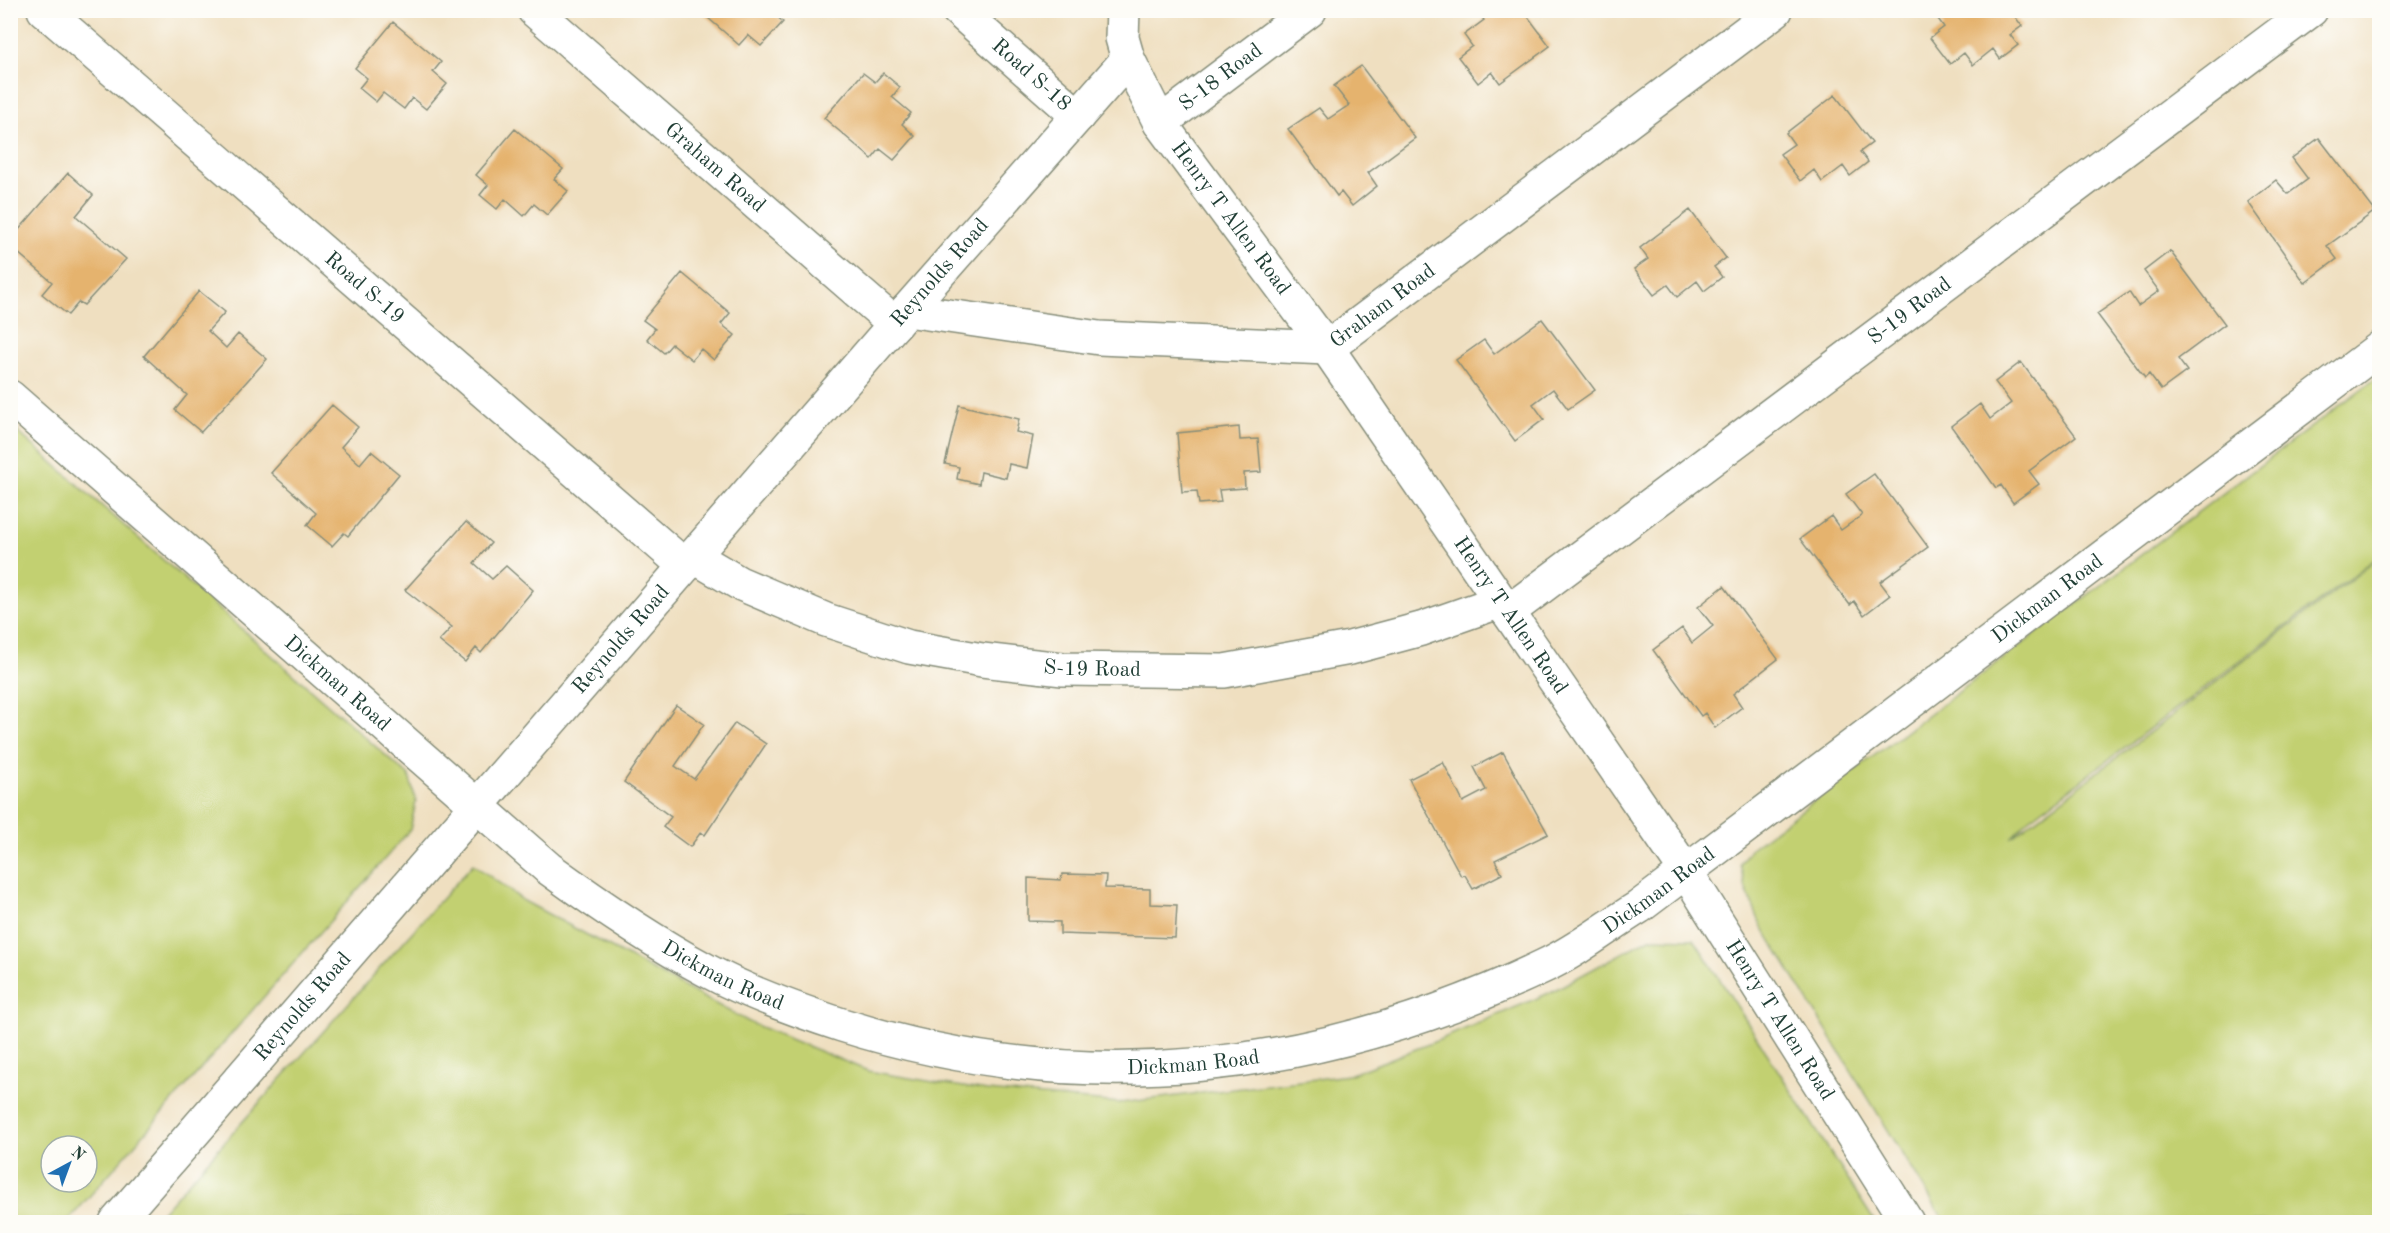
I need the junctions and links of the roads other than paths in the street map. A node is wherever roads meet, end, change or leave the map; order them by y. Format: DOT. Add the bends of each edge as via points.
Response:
graph roads {
  1 [pos="44,10"];
  2 [pos="534,10"];
  3 [pos="958,10"];
  4 [pos="1123,10"];
  5 [pos="1310,10"];
  6 [pos="1776,10"];
  7 [pos="2311,10"];
  8 [pos="1128,59"];
  9 [pos="1078,116"];
  10 [pos="1160,123"];
  11 [pos="902,317"];
  12 [pos="1328,348"];
  13 [pos="2379,348"];
  14 [pos="10,397"];
  15 [pos="689,561"];
  16 [pos="1505,606"];
  17 [pos="477,806"];
  18 [pos="1685,870"];
  19 [pos="116,1222"];
  20 [pos="1907,1222"];
  1 -- 15 [label="street, Road S-19"];
  2 -- 11 [label="street, Graham Road"];
  3 -- 9 [label="street, Road S-18"];
  4 -- 8 [label="street, Henry T Allen Road" via="1122,38"];
  5 -- 10 [label="street, S-18 Road"];
  6 -- 12 [label="street, Graham Road"];
  7 -- 16 [label="street, S-19 Road"];
  8 -- 9 [label="street, Reynolds Road"];
  8 -- 10 [label="street, Henry T Allen Road"];
  9 -- 11 [label="street, Reynolds Road"];
  10 -- 12 [label="street, Henry T Allen Road"];
  11 -- 12 [label="street, Graham Road" via="1099,338"];
  11 -- 15 [label="street, Reynolds Road"];
  12 -- 16 [label="street, Henry T Allen Road"];
  13 -- 18 [label="street, Dickman Road"];
  14 -- 17 [label="street, Dickman Road"];
  15 -- 16 [label="street, S-19 Road" via="826,620 909,647 1063,669 1224,671 1350,648"];
  15 -- 17 [label="street, Reynolds Road"];
  16 -- 18 [label="street, Henry T Allen Road"];
  17 -- 18 [label="street, Dickman Road" via="548,868 625,924 708,971 796,1010 886,1039 980,1059 1075,1068 1170,1068 1268,1057 1364,1036 1458,1005 1548,965 1639,907"];
  17 -- 19 [label="street, Reynolds Road"];
  18 -- 20 [label="street, Henry T Allen Road"];
}
